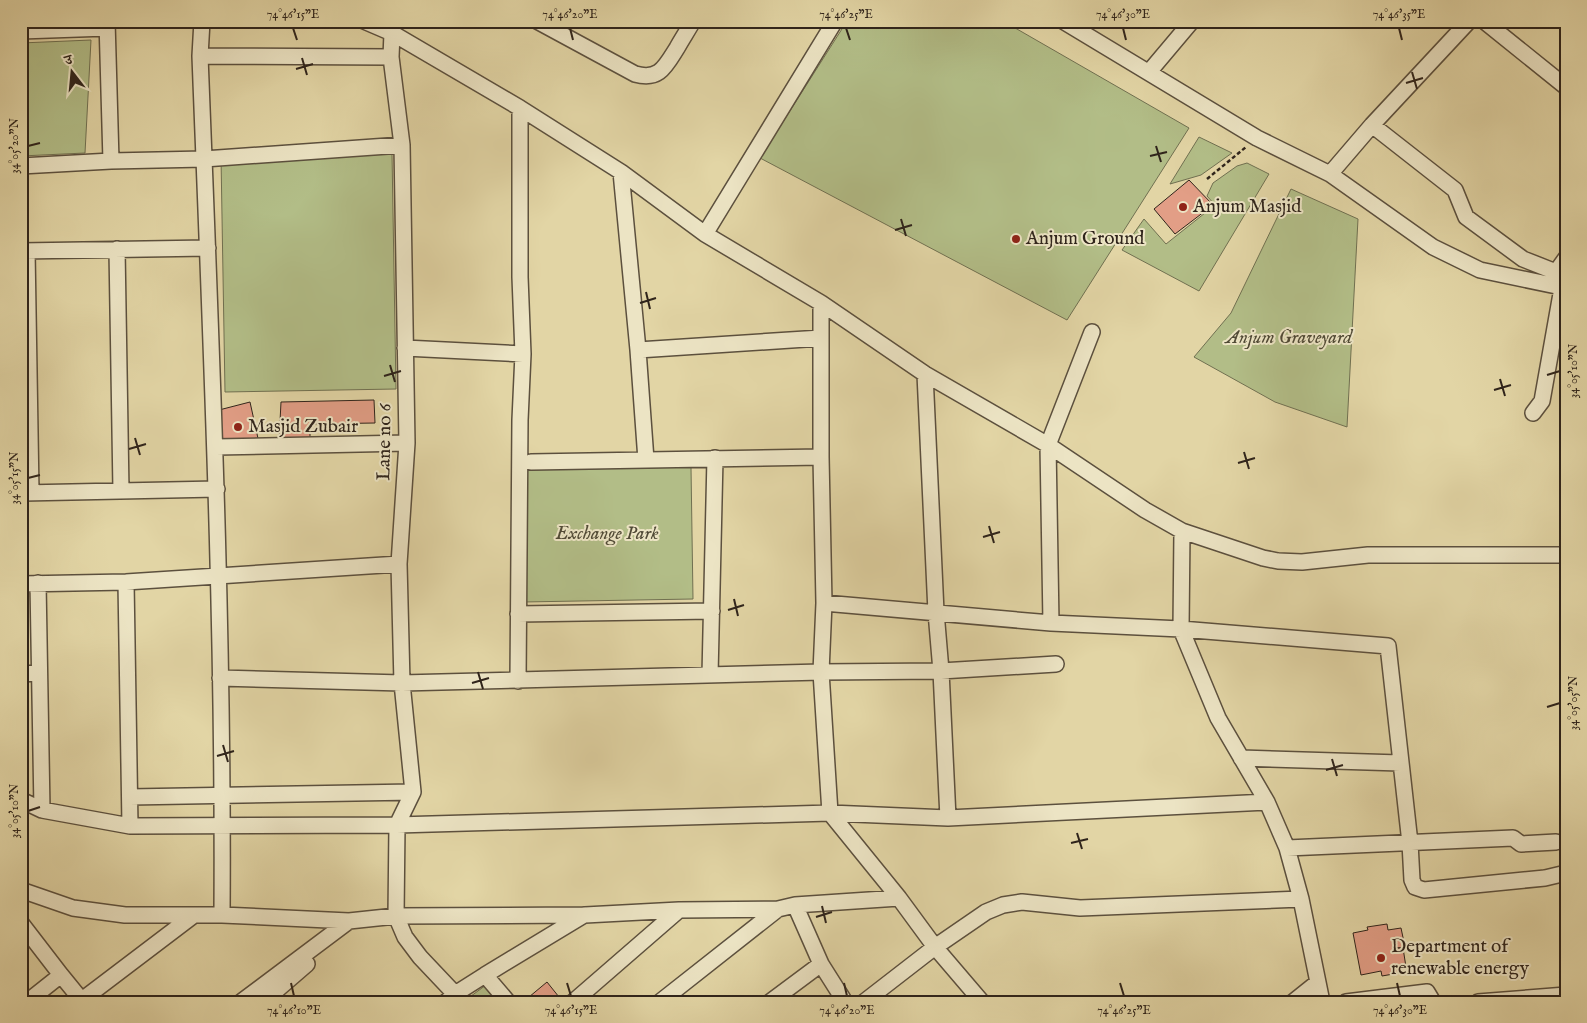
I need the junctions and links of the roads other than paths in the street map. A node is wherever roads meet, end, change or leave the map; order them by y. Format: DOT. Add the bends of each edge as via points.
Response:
graph roads {
  1 [pos="202,21"];
  2 [pos="364,21"];
  3 [pos="537,21"];
  4 [pos="693,21"];
  5 [pos="835,21"];
  6 [pos="1063,21"];
  7 [pos="1192,21"];
  8 [pos="1469,21"];
  9 [pos="1484,21"];
  10 [pos="107,25"];
  11 [pos="21,32"];
  12 [pos="392,33"];
  13 [pos="200,56"];
  14 [pos="391,57"];
  15 [pos="1149,72"];
  16 [pos="1566,87"];
  17 [pos="520,108"];
  18 [pos="1372,125"];
  19 [pos="402,145"];
  20 [pos="204,160"];
  21 [pos="111,161"];
  22 [pos="21,166"];
  23 [pos="621,172"];
  24 [pos="1330,174"];
  25 [pos="705,234"];
  26 [pos="208,248"];
  27 [pos="117,249"];
  28 [pos="24,251"];
  29 [pos="1566,258"];
  30 [pos="1564,288"];
  31 [pos="821,303"];
  32 [pos="1092,332"];
  33 [pos="821,338"];
  34 [pos="405,348"];
  35 [pos="638,350"];
  36 [pos="523,354"];
  37 [pos="925,374"];
  38 [pos="1533,413"];
  39 [pos="407,443"];
  40 [pos="1048,445"];
  41 [pos="216,447"];
  42 [pos="715,458"];
  43 [pos="821,458"];
  44 [pos="646,460"];
  45 [pos="531,462"];
  46 [pos="216,489"];
  47 [pos="121,490"];
  48 [pos="26,492"];
  49 [pos="1182,530"];
  50 [pos="1566,555"];
  51 [pos="399,564"];
  52 [pos="220,576"];
  53 [pos="126,582"];
  54 [pos="38,583"];
  55 [pos="21,584"];
  56 [pos="824,603"];
  57 [pos="712,611"];
  58 [pos="936,612"];
  59 [pos="518,614"];
  60 [pos="1052,623"];
  61 [pos="1181,629"];
  62 [pos="1056,664"];
  63 [pos="821,672"];
  64 [pos="941,672"];
  65 [pos="39,673"];
  66 [pos="21,674"];
  67 [pos="710,675"];
  68 [pos="220,678"];
  69 [pos="518,681"];
  70 [pos="402,683"];
  71 [pos="1241,758"];
  72 [pos="1400,763"];
  73 [pos="413,792"];
  74 [pos="222,796"];
  75 [pos="130,798"];
  76 [pos="21,800"];
  77 [pos="1267,802"];
  78 [pos="42,810"];
  79 [pos="830,813"];
  80 [pos="948,818"];
  81 [pos="222,825"];
  82 [pos="398,825"];
  83 [pos="130,826"];
  84 [pos="1556,842"];
  85 [pos="1410,843"];
  86 [pos="1287,848"];
  87 [pos="1566,873"];
  88 [pos="21,890"];
  89 [pos="899,898"];
  90 [pos="1300,899"];
  91 [pos="795,905"];
  92 [pos="778,909"];
  93 [pos="679,910"];
  94 [pos="585,914"];
  95 [pos="194,915"];
  96 [pos="222,915"];
  97 [pos="396,916"];
  98 [pos="355,921"];
  99 [pos="23,927"];
  100 [pos="935,947"];
  101 [pos="821,964"];
  102 [pos="61,975"];
  103 [pos="485,975"];
  104 [pos="1318,982"];
  105 [pos="1566,995"];
  106 [pos="450,998"];
  107 [pos="82,1001"];
  108 [pos="27,1002"];
  109 [pos="242,1002"];
  110 [pos="263,1002"];
  111 [pos="508,1002"];
  112 [pos="573,1002"];
  113 [pos="660,1002"];
  114 [pos="770,1002"];
  115 [pos="845,1002"];
  116 [pos="864,1002"];
  117 [pos="982,1002"];
  118 [pos="1293,1002"];
  119 [pos="1322,1002"];
  120 [pos="1346,1002"];
  121 [pos="1432,1002"];
  122 [pos="1478,1002"];
  1 -- 13 [label="street"];
  2 -- 12 [label="street"];
  3 -- 4 [label="street" via="635,74 651,76 664,69"];
  5 -- 25 [label="street"];
  6 -- 15 [label="street"];
  7 -- 15 [label="street"];
  8 -- 18 [label="street"];
  9 -- 16 [label="street"];
  10 -- 11 [label="street"];
  10 -- 21 [label="street"];
  12 -- 14 [label="street, Lane no 6"];
  12 -- 17 [label="street"];
  13 -- 14 [label="street"];
  13 -- 20 [label="street"];
  14 -- 19 [label="street, Lane no 6"];
  15 -- 24 [label="street" via="1257,138"];
  17 -- 23 [label="street"];
  17 -- 36 [label="street"];
  18 -- 24 [label="street"];
  18 -- 29 [label="street" via="1455,190 1466,217 1523,259 1556,272"];
  19 -- 20 [label="street"];
  19 -- 34 [label="street, Lane no 6"];
  20 -- 21 [label="street"];
  20 -- 26 [label="street"];
  21 -- 22 [label="street"];
  23 -- 25 [label="street"];
  23 -- 35 [label="street"];
  24 -- 30 [label="street" via="1433,246 1480,270"];
  25 -- 31 [label="street"];
  26 -- 27 [label="street"];
  26 -- 41 [label="street"];
  27 -- 28 [label="street"];
  27 -- 47 [label="street"];
  28 -- 48 [label="street"];
  30 -- 38 [label="street" via="1542,401"];
  31 -- 33 [label="street"];
  31 -- 37 [label="street"];
  32 -- 40 [label="street"];
  33 -- 35 [label="street"];
  33 -- 43 [label="street"];
  34 -- 36 [label="street"];
  34 -- 39 [label="street, Lane no 6"];
  35 -- 44 [label="street"];
  36 -- 59 [label="street"];
  37 -- 40 [label="street"];
  37 -- 58 [label="street"];
  39 -- 41 [label="street"];
  39 -- 51 [label="street, Lane no 6"];
  40 -- 49 [label="street" via="1145,510"];
  40 -- 60 [label="street"];
  41 -- 46 [label="street"];
  42 -- 43 [label="street"];
  42 -- 44 [label="street"];
  42 -- 57 [label="street"];
  43 -- 56 [label="street"];
  44 -- 45 [label="street"];
  46 -- 47 [label="street"];
  46 -- 52 [label="street"];
  47 -- 48 [label="street"];
  49 -- 50 [label="street" via="1278,561 1302,562 1368,555"];
  49 -- 61 [label="street"];
  51 -- 52 [label="street"];
  51 -- 70 [label="street, Lane no 6"];
  52 -- 53 [label="street"];
  52 -- 68 [label="street"];
  53 -- 54 [label="street"];
  53 -- 75 [label="street"];
  54 -- 55 [label="street"];
  54 -- 65 [label="street"];
  56 -- 58 [label="street"];
  56 -- 63 [label="street"];
  57 -- 59 [label="street"];
  57 -- 67 [label="street"];
  58 -- 60 [label="street"];
  58 -- 64 [label="street"];
  59 -- 69 [label="street"];
  60 -- 61 [label="street"];
  61 -- 71 [label="street" via="1218,718"];
  61 -- 72 [label="street" via="1388,646"];
  62 -- 64 [label="street"];
  63 -- 64 [label="street"];
  63 -- 67 [label="street"];
  63 -- 79 [label="street"];
  64 -- 80 [label="street"];
  65 -- 66 [label="street"];
  65 -- 78 [label="street"];
  67 -- 69 [label="street"];
  68 -- 70 [label="street"];
  68 -- 74 [label="street"];
  69 -- 70 [label="street"];
  70 -- 73 [label="street, Lane no 6"];
  71 -- 72 [label="street"];
  71 -- 77 [label="street"];
  72 -- 85 [label="street"];
  73 -- 74 [label="street"];
  73 -- 82 [label="street"];
  74 -- 75 [label="street"];
  74 -- 81 [label="street"];
  75 -- 83 [label="street"];
  76 -- 78 [label="street"];
  77 -- 80 [label="street"];
  77 -- 86 [label="street"];
  78 -- 83 [label="street"];
  79 -- 80 [label="street"];
  79 -- 82 [label="street"];
  79 -- 89 [label="street"];
  81 -- 82 [label="street"];
  81 -- 83 [label="street"];
  81 -- 96 [label="street"];
  82 -- 97 [label="street"];
  84 -- 85 [label="street" via="1521,844 1513,838"];
  85 -- 86 [label="street"];
  85 -- 87 [label="street" via="1412,880 1415,887 1424,890"];
  86 -- 90 [label="street"];
  88 -- 95 [label="street" via="73,908 125,915"];
  89 -- 91 [label="street"];
  89 -- 100 [label="street"];
  90 -- 100 [label="street" via="1080,908 1022,902 986,912"];
  90 -- 104 [label="street"];
  91 -- 92 [label="street"];
  91 -- 101 [label="street"];
  92 -- 93 [label="street"];
  92 -- 113 [label="street"];
  93 -- 94 [label="street"];
  93 -- 112 [label="street"];
  94 -- 97 [label="street"];
  94 -- 103 [label="street"];
  95 -- 96 [label="street"];
  95 -- 107 [label="street"];
  96 -- 98 [label="street"];
  97 -- 98 [label="street"];
  97 -- 106 [label="street" via="405,937"];
  98 -- 109 [label="street"];
  98 -- 110 [label="street"];
  99 -- 102 [label="street"];
  100 -- 116 [label="street"];
  100 -- 117 [label="street"];
  101 -- 114 [label="street"];
  101 -- 115 [label="street"];
  102 -- 107 [label="street"];
  102 -- 108 [label="street"];
  103 -- 106 [label="street"];
  103 -- 111 [label="street"];
  104 -- 118 [label="street"];
  104 -- 119 [label="street"];
  105 -- 122 [label="street"];
  120 -- 121 [label="street" via="1427,992"];
}
